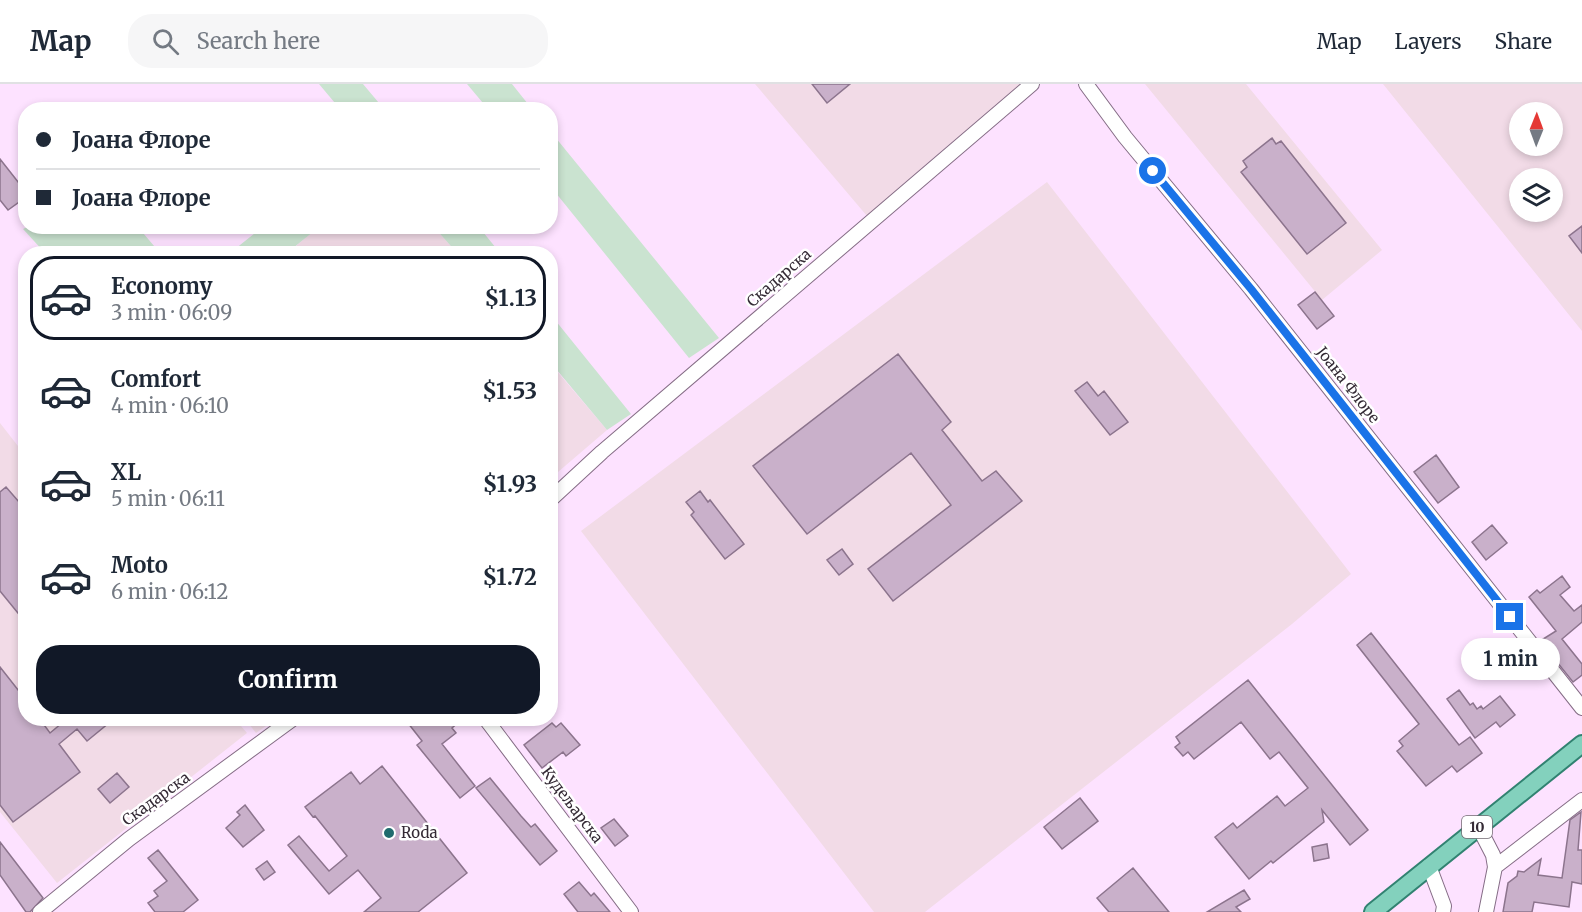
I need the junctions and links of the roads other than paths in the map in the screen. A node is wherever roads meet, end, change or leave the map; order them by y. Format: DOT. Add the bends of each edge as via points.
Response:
graph roads {
  1 [pos="1032,84"];
  2 [pos="1086,84"];
  3 [pos="558,493"];
  4 [pos="1582,708"];
  5 [pos="283,726"];
  6 [pos="491,726"];
  7 [pos="1582,744"];
  8 [pos="1582,800"];
  9 [pos="1478,826"];
  10 [pos="1429,866"];
  11 [pos="1495,867"];
  12 [pos="40,912"];
  13 [pos="632,912"];
  14 [pos="1373,912"];
  15 [pos="1443,912"];
  16 [pos="1486,912"];
  1 -- 3 [label="street, Скадарска"];
  2 -- 4 [label="street, Јоана Флоре"];
  5 -- 12 [label="street, Скадарска" via="129,839"];
  6 -- 13 [label="street, Кудељарска"];
  7 -- 9 [label="main road, 10"];
  8 -- 11 [label="street"];
  9 -- 10 [label="main road, 10"];
  9 -- 11 [label="street"];
  10 -- 14 [label="main road, 10"];
  10 -- 15 [label="street"];
  11 -- 16 [label="street"];
}
